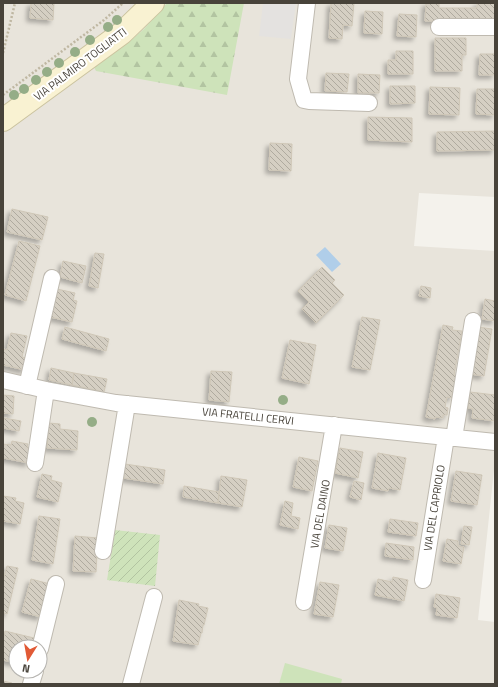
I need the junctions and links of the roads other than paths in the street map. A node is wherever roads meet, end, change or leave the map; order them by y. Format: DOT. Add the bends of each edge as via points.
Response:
graph roads {
  1 [pos="153,3"];
  2 [pos="306,3"];
  3 [pos="439,27"];
  4 [pos="495,27"];
  5 [pos="369,103"];
  6 [pos="3,120"];
  7 [pos="52,278"];
  8 [pos="473,321"];
  9 [pos="3,380"];
  10 [pos="27,386"];
  11 [pos="46,390"];
  12 [pos="127,404"];
  13 [pos="334,425"];
  14 [pos="450,437"];
  15 [pos="495,442"];
  16 [pos="35,463"];
  17 [pos="102,551"];
  18 [pos="423,580"];
  19 [pos="56,584"];
  20 [pos="154,597"];
  21 [pos="304,602"];
  22 [pos="42,639"];
  23 [pos="132,684"];
  1 -- 6 [label="street, VIA PALMIRO TOGLIATTI" via="108,44"];
  2 -- 5 [label="street" via="298,79 304,100"];
  3 -- 4 [label="street"];
  7 -- 10 [label="street"];
  8 -- 14 [label="street, VIA DEL CAPRIOLO"];
  9 -- 10 [label="street, VIA FRATELLI CERVI"];
  10 -- 11 [label="street, VIA FRATELLI CERVI"];
  11 -- 12 [label="street, VIA FRATELLI CERVI"];
  11 -- 16 [label="street"];
  12 -- 13 [label="street, VIA FRATELLI CERVI"];
  12 -- 17 [label="street"];
  13 -- 14 [label="street, VIA FRATELLI CERVI"];
  13 -- 21 [label="street, VIA DEL DAINO"];
  14 -- 15 [label="street, VIA FRATELLI CERVI"];
  14 -- 18 [label="street, VIA DEL CAPRIOLO"];
  19 -- 22 [label="street"];
  20 -- 23 [label="street"];
}
